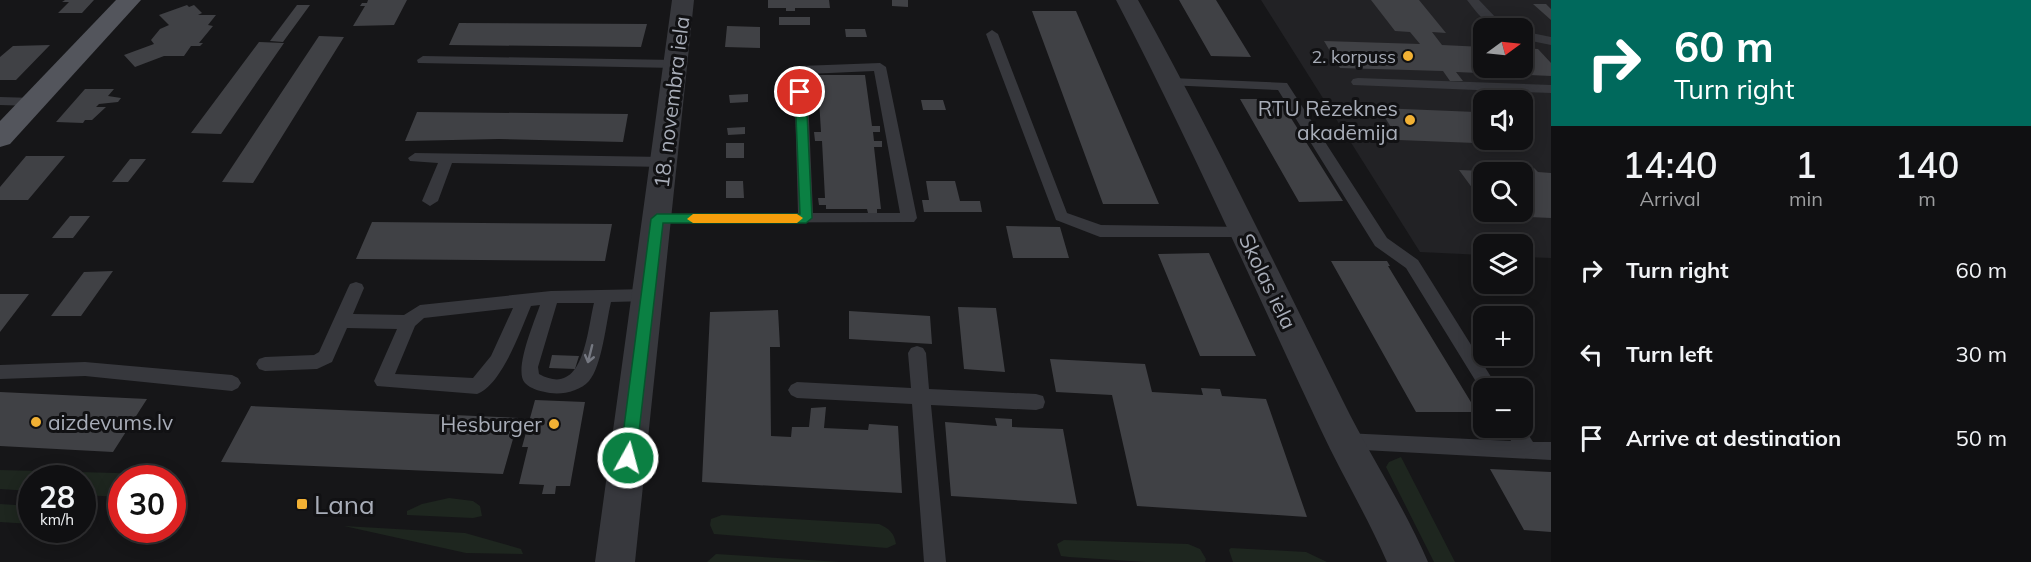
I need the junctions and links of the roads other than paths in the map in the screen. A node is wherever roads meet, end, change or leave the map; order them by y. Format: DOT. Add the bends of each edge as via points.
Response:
graph roads {
  1 [pos="129,0"];
  2 [pos="683,0"];
  3 [pos="1127,0"];
  4 [pos="1473,0"];
  5 [pos="1489,18"];
  6 [pos="992,34"];
  7 [pos="1533,37"];
  8 [pos="1551,41"];
  9 [pos="423,60"];
  10 [pos="676,64"];
  11 [pos="1171,82"];
  12 [pos="1358,82"];
  13 [pos="1551,89"];
  14 [pos="0,101"];
  15 [pos="34,102"];
  16 [pos="0,138"];
  17 [pos="415,158"];
  18 [pos="447,159"];
  19 [pos="664,162"];
  20 [pos="430,201"];
  21 [pos="806,218"];
  22 [pos="657,219"];
  23 [pos="1245,234"];
  24 [pos="356,288"];
  25 [pos="649,296"];
  26 [pos="551,297"];
  27 [pos="604,297"];
  28 [pos="525,300"];
  29 [pos="341,321"];
  30 [pos="408,322"];
  31 [pos="917,353"];
  32 [pos="265,364"];
  33 [pos="0,372"];
  34 [pos="1484,378"];
  35 [pos="232,383"];
  36 [pos="797,390"];
  37 [pos="921,396"];
  38 [pos="1036,402"];
  39 [pos="1520,438"];
  40 [pos="1344,441"];
  41 [pos="1527,450"];
  42 [pos="1551,451"];
  43 [pos="615,562"];
  44 [pos="935,562"];
  45 [pos="1408,562"];
  1 -- 15 [label="main road"];
  2 -- 10 [label="street, 18. novembra iela"];
  3 -- 11 [label="street, Skolas iela"];
  4 -- 5 [label="lane"];
  6 -- 23 [label="lane" via="1061,216 1100,231"];
  7 -- 8 [label="lane"];
  9 -- 10 [label="lane"];
  10 -- 19 [label="street, 18. novembra iela"];
  11 -- 23 [label="street, Skolas iela"];
  11 -- 34 [label="lane" via="1282,86 1381,242 1412,264"];
  12 -- 13 [label="lane"];
  14 -- 15 [label="lane"];
  15 -- 16 [label="main road"];
  17 -- 18 [label="lane"];
  18 -- 19 [label="lane"];
  18 -- 20 [label="lane"];
  19 -- 22 [label="street, 18. novembra iela"];
  21 -- 21 [label="lane" via="909,218 880,67 800,70"];
  21 -- 22 [label="lane"];
  22 -- 25 [label="street, 18. novembra iela"];
  23 -- 40 [label="street, Skolas iela"];
  24 -- 29 [label="lane"];
  25 -- 27 [label="lane"];
  25 -- 43 [label="street, 18. novembra iela"];
  26 -- 27 [label="lane"];
  27 -- 26 [label="lane, one-way" via="586,369 571,386 539,384 531,378 529,367"];
  26 -- 28 [label="lane"];
  28 -- 30 [label="lane" via="420,312"];
  28 -- 30 [label="lane" via="498,360 477,386 383,381"];
  29 -- 30 [label="lane"];
  29 -- 32 [label="lane" via="326,357 317,362"];
  31 -- 37 [label="lane"];
  33 -- 35 [label="lane" via="85,369"];
  36 -- 37 [label="lane"];
  37 -- 38 [label="lane"];
  37 -- 44 [label="lane"];
  39 -- 41 [label="lane"];
  40 -- 41 [label="lane"];
  40 -- 45 [label="street, Skolas iela"];
  41 -- 42 [label="lane"];
}
